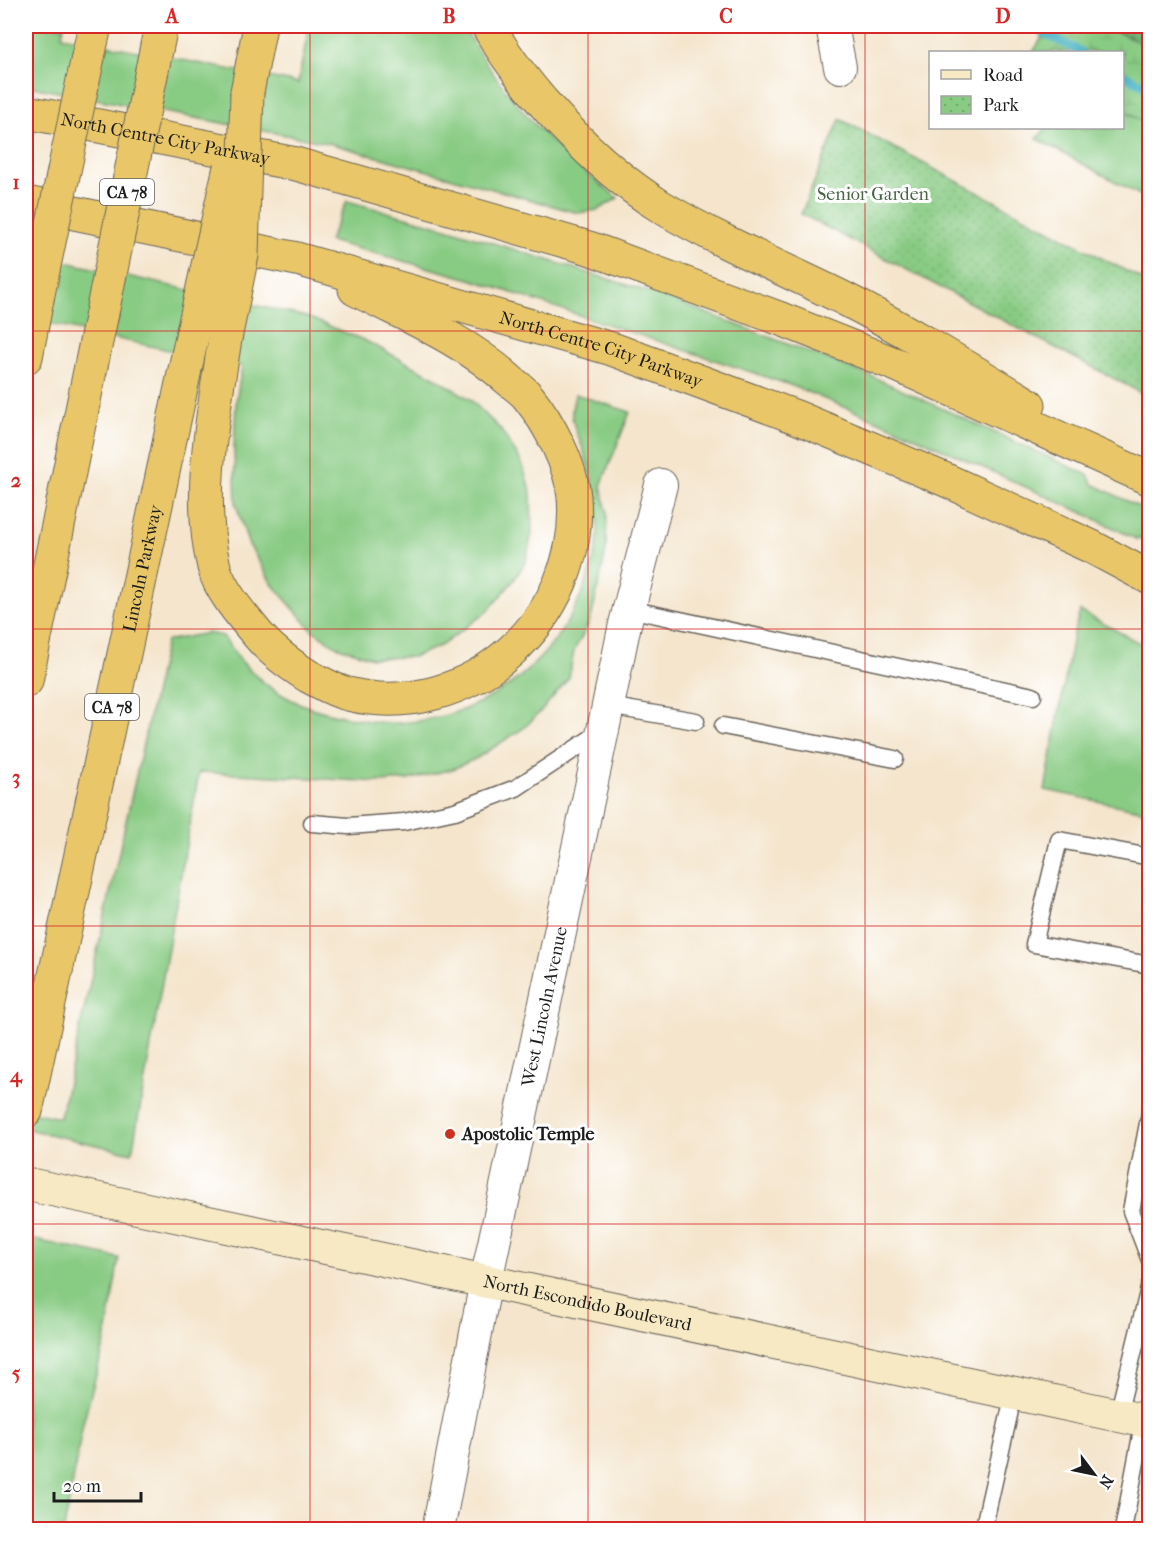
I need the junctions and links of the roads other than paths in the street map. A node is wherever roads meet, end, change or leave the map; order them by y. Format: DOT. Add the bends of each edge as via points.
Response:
graph roads {
  1 [pos="95,26"];
  2 [pos="161,26"];
  3 [pos="260,26"];
  4 [pos="488,26"];
  5 [pos="832,26"];
  6 [pos="840,67"];
  7 [pos="247,92"];
  8 [pos="26,112"];
  9 [pos="26,203"];
  10 [pos="297,259"];
  11 [pos="26,357"];
  12 [pos="1149,478"];
  13 [pos="661,485"];
  14 [pos="1149,578"];
  15 [pos="629,609"];
  16 [pos="26,681"];
  17 [pos="1033,696"];
  18 [pos="605,718"];
  19 [pos="696,721"];
  20 [pos="723,726"];
  21 [pos="895,759"];
  22 [pos="312,823"];
  23 [pos="1149,857"];
  24 [pos="1149,965"];
  25 [pos="29,1097"];
  26 [pos="1149,1113"];
  27 [pos="26,1184"];
  28 [pos="1149,1260"];
  29 [pos="486,1281"];
  30 [pos="1149,1284"];
  31 [pos="1014,1393"];
  32 [pos="1137,1419"];
  33 [pos="438,1530"];
  34 [pos="983,1530"];
  35 [pos="1123,1530"];
  1 -- 11 [label="highway, bridge"];
  2 -- 16 [label="highway, CA 78, bridge"];
  3 -- 7 [label="highway, Lincoln Parkway / CA 78"];
  4 -- 12 [label="highway" via="546,104 618,177 678,215 846,300 974,372"];
  5 -- 6 [label="street"];
  7 -- 10 [label="highway, bridge" via="242,255 225,339 208,472 208,525 214,569 236,608 265,644 319,682 346,694 386,699 448,690 510,654 553,598 572,541 574,495 570,477 554,436 529,397 497,369 454,341"];
  7 -- 25 [label="highway, Lincoln Parkway / CA 78, bridge"];
  8 -- 12 [label="highway, North Centre City Parkway" via="296,164 589,248 897,365"];
  9 -- 10 [label="highway, North Centre City Parkway"];
  10 -- 14 [label="highway, North Centre City Parkway" via="612,349 796,417 946,480"];
  13 -- 15 [label="street, West Lincoln Avenue"];
  15 -- 17 [label="lane"];
  15 -- 18 [label="street, West Lincoln Avenue"];
  18 -- 19 [label="lane"];
  18 -- 22 [label="lane" via="516,788 455,811 404,822 348,826"];
  18 -- 29 [label="street, West Lincoln Avenue"];
  20 -- 21 [label="lane"];
  23 -- 24 [label="lane" via="1059,840 1034,944"];
  26 -- 28 [label="lane" via="1131,1211"];
  27 -- 29 [label="street, North Escondido Boulevard"];
  29 -- 31 [label="street, North Escondido Boulevard"];
  29 -- 33 [label="street, West Lincoln Avenue"];
  30 -- 32 [label="lane"];
  31 -- 32 [label="street, North Escondido Boulevard"];
  31 -- 34 [label="lane"];
  32 -- 35 [label="lane"];
}
